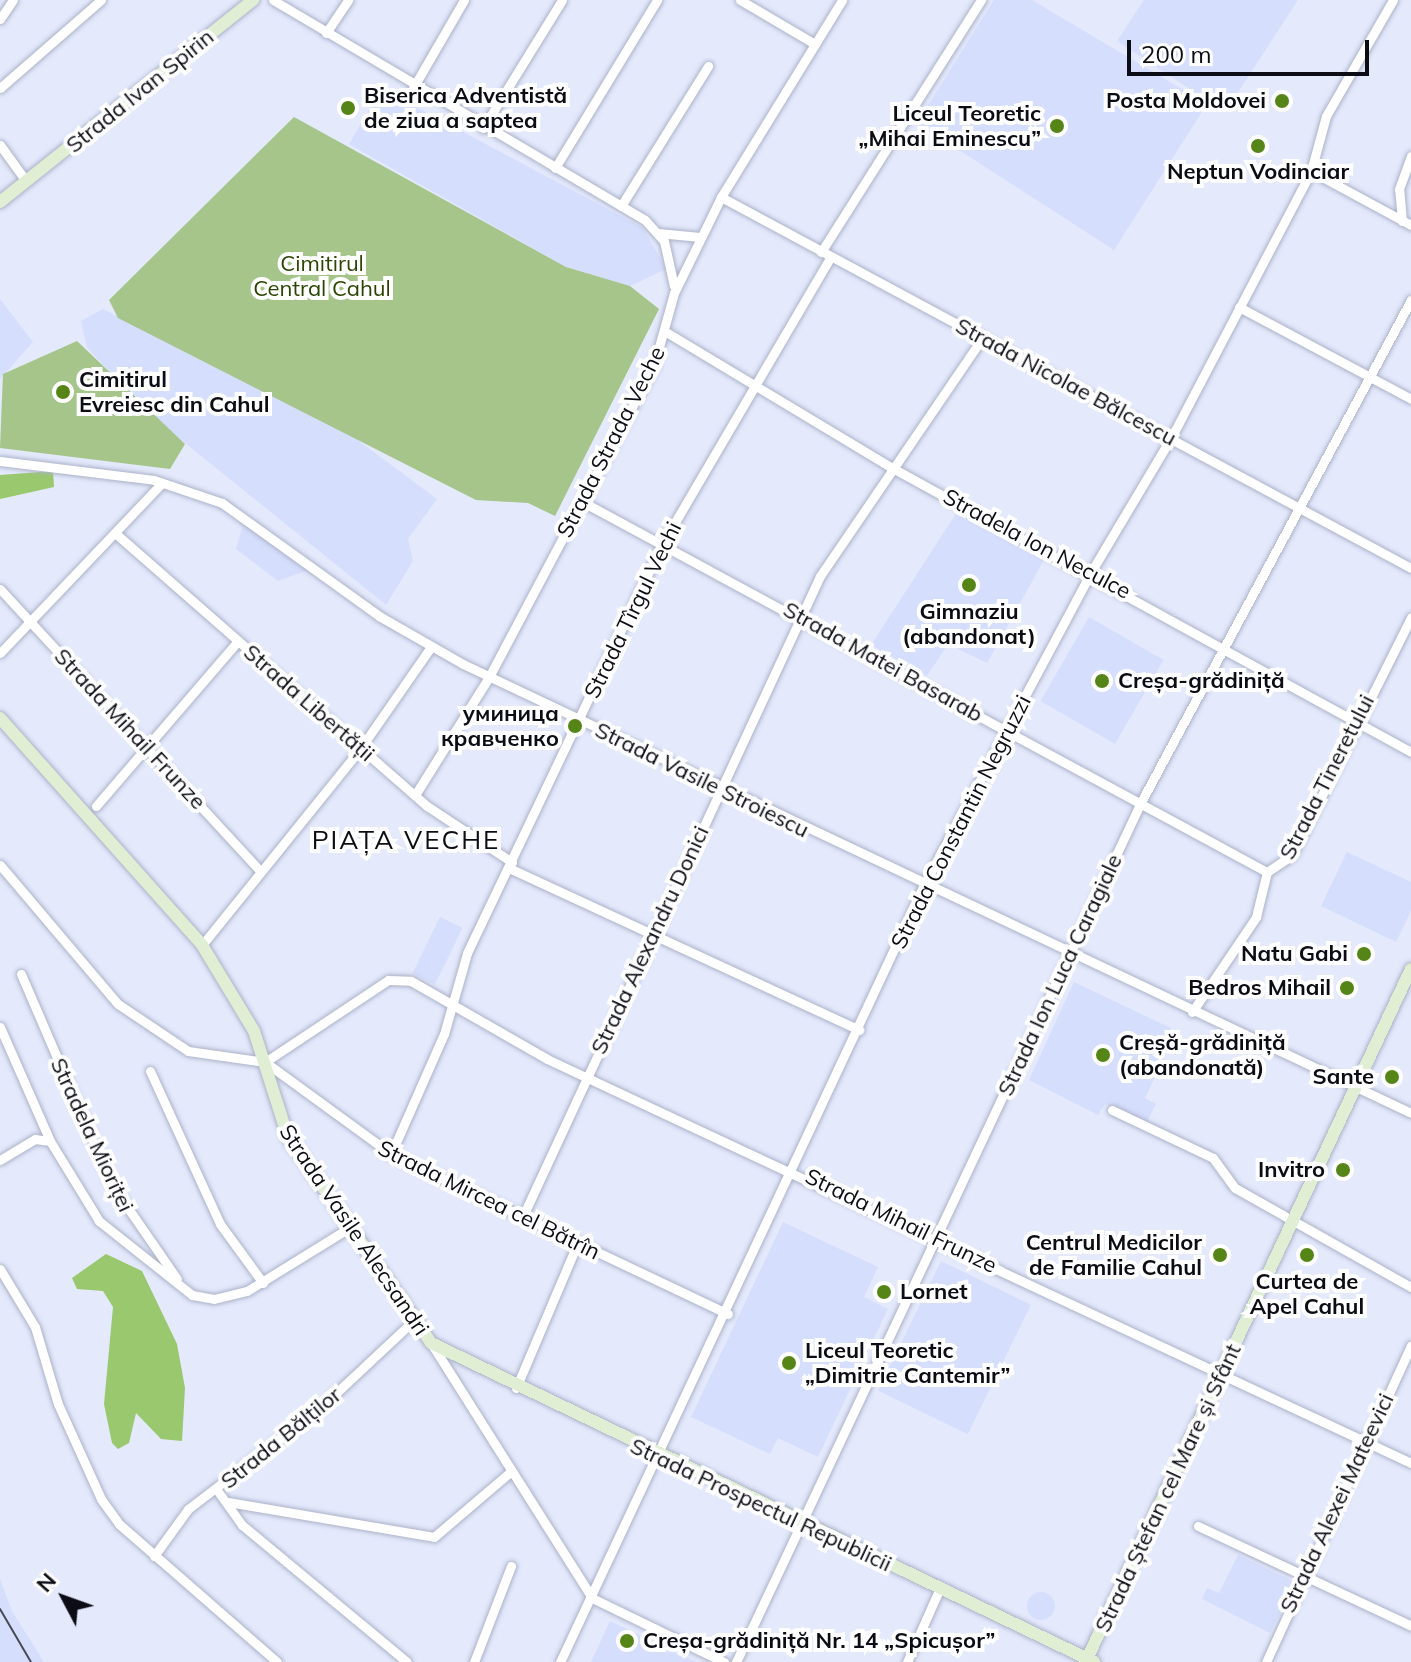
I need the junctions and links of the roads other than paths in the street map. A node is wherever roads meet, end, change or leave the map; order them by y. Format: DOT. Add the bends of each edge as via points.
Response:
graph roads {
  1 [pos="13,0"];
  2 [pos="101,0"];
  3 [pos="253,0"];
  4 [pos="273,0"];
  5 [pos="348,0"];
  6 [pos="464,0"];
  7 [pos="562,0"];
  8 [pos="657,0"];
  9 [pos="842,0"];
  10 [pos="981,0"];
  11 [pos="1393,0"];
  12 [pos="746,2"];
  13 [pos="0,19"];
  14 [pos="326,33"];
  15 [pos="815,44"];
  16 [pos="708,66"];
  17 [pos="0,88"];
  18 [pos="413,88"];
  19 [pos="483,128"];
  20 [pos="0,145"];
  21 [pos="1411,156"];
  22 [pos="555,168"];
  23 [pos="1311,171"];
  24 [pos="26,181"];
  25 [pos="721,197"];
  26 [pos="0,202"];
  27 [pos="621,206"];
  28 [pos="1406,223"];
  29 [pos="658,233"];
  30 [pos="700,237"];
  31 [pos="826,255"];
  32 [pos="674,293"];
  33 [pos="1411,300"];
  34 [pos="1239,307"];
  35 [pos="666,332"];
  36 [pos="983,337"];
  37 [pos="1370,377"];
  38 [pos="751,385"];
  39 [pos="1411,399"];
  40 [pos="1171,438"];
  41 [pos="0,461"];
  42 [pos="896,470"];
  43 [pos="162,483"];
  44 [pos="581,501"];
  45 [pos="1301,508"];
  46 [pos="115,533"];
  47 [pos="661,546"];
  48 [pos="1411,568"];
  49 [pos="1091,572"];
  50 [pos="0,589"];
  51 [pos="800,616"];
  52 [pos="1411,617"];
  53 [pos="32,624"];
  54 [pos="238,641"];
  55 [pos="1227,646"];
  56 [pos="431,647"];
  57 [pos="0,653"];
  58 [pos="489,677"];
  59 [pos="0,718"];
  60 [pos="1354,719"];
  61 [pos="580,721"];
  62 [pos="1007,731"];
  63 [pos="148,748"];
  64 [pos="360,749"];
  65 [pos="1411,752"];
  66 [pos="719,789"];
  67 [pos="415,795"];
  68 [pos="1141,802"];
  69 [pos="96,806"];
  70 [pos="0,865"];
  71 [pos="510,865"];
  72 [pos="258,869"];
  73 [pos="1267,872"];
  74 [pos="924,885"];
  75 [pos="653,938"];
  76 [pos="202,945"];
  77 [pos="1070,953"];
  78 [pos="1411,969"];
  79 [pos="21,974"];
  80 [pos="454,1003"];
  81 [pos="1192,1012"];
  82 [pos="0,1027"];
  83 [pos="859,1030"];
  84 [pos="265,1062"];
  85 [pos="150,1071"];
  86 [pos="586,1078"];
  87 [pos="1355,1087"];
  88 [pos="1112,1110"];
  89 [pos="1411,1113"];
  90 [pos="50,1141"];
  91 [pos="391,1154"];
  92 [pos="0,1160"];
  93 [pos="795,1170"];
  94 [pos="1295,1217"];
  95 [pos="522,1218"];
  96 [pos="349,1228"];
  97 [pos="936,1238"];
  98 [pos="577,1244"];
  99 [pos="0,1269"];
  100 [pos="263,1283"];
  101 [pos="180,1286"];
  102 [pos="1411,1287"];
  103 [pos="728,1314"];
  104 [pos="412,1322"];
  105 [pos="431,1343"];
  106 [pos="1411,1346"];
  107 [pos="1222,1375"];
  108 [pos="516,1388"];
  109 [pos="1365,1442"];
  110 [pos="660,1457"];
  111 [pos="1411,1463"];
  112 [pos="510,1472"];
  113 [pos="217,1490"];
  114 [pos="228,1502"];
  115 [pos="800,1525"];
  116 [pos="1198,1526"];
  117 [pos="154,1556"];
  118 [pos="511,1566"];
  119 [pos="1304,1577"];
  120 [pos="940,1588"];
  121 [pos="592,1598"];
  122 [pos="1411,1626"];
  123 [pos="1089,1661"];
  124 [pos="277,1662"];
  125 [pos="407,1662"];
  126 [pos="474,1662"];
  127 [pos="560,1662"];
  128 [pos="724,1662"];
  129 [pos="736,1662"];
  130 [pos="907,1662"];
  131 [pos="1266,1662"];
  1 -- 13 [label="street"];
  2 -- 17 [label="street"];
  3 -- 24 [label="main road, Strada Ivan Spirin"];
  4 -- 14 [label="street"];
  5 -- 14 [label="street"];
  6 -- 18 [label="street"];
  7 -- 19 [label="street"];
  8 -- 22 [label="street"];
  9 -- 15 [label="street, Strada Strada Veche"];
  10 -- 31 [label="street, Strada Tîrgul Vechi"];
  11 -- 23 [label="street, Strada Constantin Negruzzi" via="1326,116"];
  12 -- 15 [label="street"];
  14 -- 18 [label="street"];
  15 -- 25 [label="street, Strada Strada Veche"];
  16 -- 27 [label="street"];
  18 -- 19 [label="street"];
  19 -- 22 [label="street"];
  20 -- 24 [label="street"];
  21 -- 28 [label="street" via="1399,189"];
  22 -- 27 [label="street"];
  23 -- 28 [label="street"];
  23 -- 34 [label="street, Strada Constantin Negruzzi"];
  24 -- 26 [label="main road, Strada Ivan Spirin"];
  25 -- 30 [label="street, Strada Strada Veche"];
  25 -- 31 [label="street, Strada Nicolae Bălcescu"];
  27 -- 29 [label="street"];
  29 -- 30 [label="street"];
  29 -- 32 [label="street"];
  30 -- 32 [label="street, Strada Strada Veche"];
  31 -- 36 [label="street, Strada Nicolae Bălcescu"];
  31 -- 38 [label="street, Strada Tîrgul Vechi"];
  32 -- 35 [label="street, Strada Strada Veche"];
  33 -- 37 [label="street, Strada Ion Luca Caragiale"];
  34 -- 37 [label="street"];
  34 -- 40 [label="street, Strada Constantin Negruzzi"];
  35 -- 38 [label="street, Stradela Ion Neculce"];
  35 -- 44 [label="street, Strada Strada Veche"];
  36 -- 40 [label="street, Strada Nicolae Bălcescu"];
  36 -- 42 [label="street, Strada Alexandru Donici"];
  37 -- 39 [label="street"];
  37 -- 45 [label="street, Strada Ion Luca Caragiale"];
  38 -- 42 [label="street, Stradela Ion Neculce"];
  38 -- 47 [label="street, Strada Tîrgul Vechi"];
  40 -- 45 [label="street, Strada Nicolae Bălcescu"];
  40 -- 49 [label="street, Strada Constantin Negruzzi"];
  41 -- 43 [label="street, Strada Vasile Stroiescu"];
  42 -- 49 [label="street, Stradela Ion Neculce"];
  42 -- 51 [label="street, Strada Alexandru Donici"];
  43 -- 46 [label="street"];
  43 -- 56 [label="street, Strada Vasile Stroiescu" via="256,522 341,590"];
  44 -- 47 [label="street, Strada Matei Basarab"];
  44 -- 58 [label="street, Strada Strada Veche"];
  45 -- 48 [label="street, Strada Nicolae Bălcescu"];
  45 -- 55 [label="street, Strada Ion Luca Caragiale"];
  46 -- 53 [label="street"];
  46 -- 54 [label="street, Strada Libertății"];
  47 -- 51 [label="street, Strada Matei Basarab"];
  47 -- 61 [label="street, Strada Tîrgul Vechi"];
  49 -- 55 [label="street, Stradela Ion Neculce"];
  49 -- 62 [label="street, Strada Constantin Negruzzi"];
  50 -- 53 [label="street, Strada Mihail Frunze"];
  51 -- 62 [label="street, Strada Matei Basarab"];
  51 -- 66 [label="street, Strada Alexandru Donici"];
  52 -- 60 [label="street, Strada Tineretului"];
  53 -- 57 [label="street"];
  53 -- 63 [label="street, Strada Mihail Frunze"];
  54 -- 63 [label="street"];
  54 -- 64 [label="street, Strada Libertății"];
  55 -- 60 [label="street, Stradela Ion Neculce"];
  55 -- 68 [label="street, Strada Ion Luca Caragiale"];
  56 -- 58 [label="street, Strada Vasile Stroiescu"];
  56 -- 64 [label="street"];
  58 -- 61 [label="street, Strada Vasile Stroiescu"];
  58 -- 67 [label="street, Strada Strada Veche"];
  59 -- 76 [label="main road, Strada Vasile Alecsandri"];
  60 -- 65 [label="street, Stradela Ion Neculce"];
  60 -- 73 [label="street, Strada Tineretului" via="1292,855"];
  61 -- 66 [label="street, Strada Vasile Stroiescu"];
  61 -- 71 [label="street, Strada Tîrgul Vechi"];
  62 -- 68 [label="street, Strada Matei Basarab"];
  62 -- 74 [label="street, Strada Constantin Negruzzi"];
  63 -- 69 [label="street"];
  63 -- 72 [label="street, Strada Mihail Frunze"];
  64 -- 67 [label="street, Strada Libertății"];
  64 -- 72 [label="street"];
  66 -- 74 [label="street, Strada Vasile Stroiescu"];
  66 -- 75 [label="street, Strada Alexandru Donici"];
  67 -- 71 [label="street, Strada Libertății"];
  68 -- 73 [label="street, Strada Matei Basarab"];
  68 -- 77 [label="street, Strada Ion Luca Caragiale"];
  70 -- 84 [label="street" via="131,1016 200,1055"];
  71 -- 75 [label="street, Strada Libertății"];
  71 -- 80 [label="street, Strada Tîrgul Vechi" via="460,971"];
  72 -- 76 [label="street"];
  73 -- 81 [label="street, Strada Tineretului" via="1256,917"];
  74 -- 77 [label="street, Strada Vasile Stroiescu"];
  74 -- 83 [label="street, Strada Constantin Negruzzi"];
  75 -- 83 [label="street, Strada Libertății"];
  75 -- 86 [label="street, Strada Alexandru Donici"];
  76 -- 84 [label="main road, Strada Vasile Alecsandri" via="245,1011"];
  77 -- 81 [label="street, Strada Vasile Stroiescu"];
  77 -- 97 [label="street, Strada Ion Luca Caragiale"];
  78 -- 87 [label="main road, Strada Ștefan cel Mare și Sfânt"];
  79 -- 101 [label="street, Stradela Mioriței" via="112,1185"];
  80 -- 84 [label="street, Strada Mihail Frunze" via="394,978"];
  80 -- 86 [label="street, Strada Mihail Frunze"];
  80 -- 91 [label="street, Strada Tîrgul Vechi"];
  81 -- 87 [label="street, Strada Vasile Stroiescu"];
  82 -- 90 [label="street"];
  83 -- 93 [label="street, Strada Constantin Negruzzi"];
  84 -- 91 [label="street, Strada Mircea cel Bătrîn"];
  84 -- 96 [label="main road, Strada Vasile Alecsandri" via="282,1126"];
  85 -- 100 [label="street" via="220,1224"];
  86 -- 93 [label="street, Strada Mihail Frunze"];
  86 -- 95 [label="street, Strada Alexandru Donici"];
  87 -- 89 [label="street, Strada Vasile Stroiescu"];
  87 -- 94 [label="main road, Strada Ștefan cel Mare și Sfânt"];
  88 -- 94 [label="street" via="1213,1158 1235,1188"];
  90 -- 92 [label="street" via="35,1139"];
  90 -- 101 [label="street" via="99,1221"];
  91 -- 95 [label="street, Strada Mircea cel Bătrîn"];
  93 -- 97 [label="street, Strada Mihail Frunze"];
  93 -- 103 [label="street, Strada Constantin Negruzzi"];
  94 -- 102 [label="street"];
  94 -- 107 [label="main road, Strada Ștefan cel Mare și Sfânt"];
  95 -- 98 [label="street, Strada Mircea cel Bătrîn"];
  96 -- 100 [label="street"];
  96 -- 104 [label="main road, Strada Vasile Alecsandri"];
  97 -- 107 [label="street, Strada Mihail Frunze"];
  97 -- 115 [label="street, Strada Ion Luca Caragiale"];
  98 -- 103 [label="street, Strada Mircea cel Bătrîn"];
  98 -- 108 [label="street"];
  99 -- 117 [label="street" via="35,1327 58,1404 101,1499"];
  100 -- 101 [label="street" via="214,1299"];
  103 -- 110 [label="street, Strada Constantin Negruzzi"];
  104 -- 105 [label="main road, Strada Vasile Alecsandri"];
  104 -- 113 [label="street, Strada Bălților"];
  105 -- 108 [label="main road, Strada Prospectul Republicii"];
  105 -- 112 [label="street, Strada Vasile Alecsandri"];
  106 -- 109 [label="street, Strada Alexei Mateevici"];
  107 -- 109 [label="street, Strada Mihail Frunze"];
  107 -- 123 [label="main road, Strada Ștefan cel Mare și Sfânt"];
  108 -- 110 [label="main road, Strada Prospectul Republicii"];
  109 -- 111 [label="street, Strada Mihail Frunze"];
  109 -- 119 [label="street, Strada Alexei Mateevici"];
  110 -- 115 [label="main road, Strada Prospectul Republicii"];
  110 -- 121 [label="street, Strada Constantin Negruzzi"];
  112 -- 114 [label="street" via="434,1537"];
  112 -- 121 [label="street, Strada Vasile Alecsandri"];
  113 -- 114 [label="street"];
  113 -- 117 [label="street, Strada Bălților" via="188,1509"];
  114 -- 125 [label="street" via="242,1525"];
  115 -- 120 [label="main road, Strada Prospectul Republicii"];
  115 -- 129 [label="street, Strada Ion Luca Caragiale"];
  116 -- 119 [label="street"];
  117 -- 124 [label="street"];
  118 -- 126 [label="street"];
  119 -- 122 [label="street"];
  119 -- 131 [label="street, Strada Alexei Mateevici"];
  120 -- 123 [label="main road, Strada Prospectul Republicii"];
  120 -- 130 [label="street"];
  121 -- 127 [label="street, Strada Constantin Negruzzi"];
  121 -- 128 [label="street"];
}
